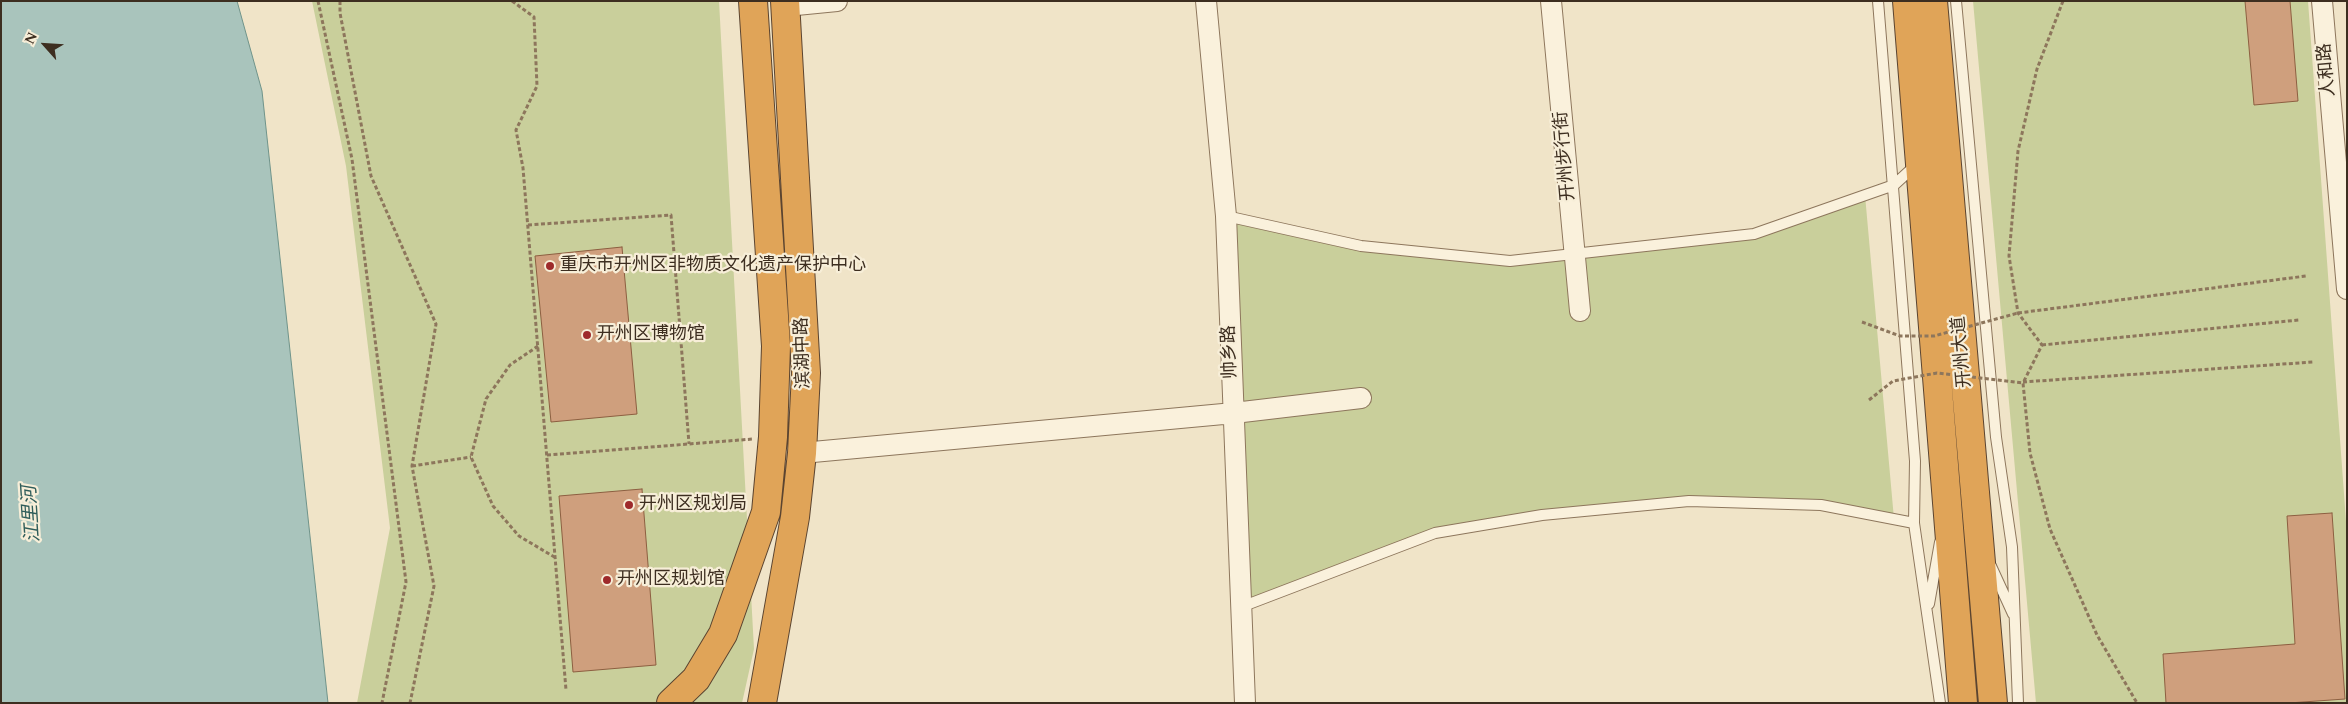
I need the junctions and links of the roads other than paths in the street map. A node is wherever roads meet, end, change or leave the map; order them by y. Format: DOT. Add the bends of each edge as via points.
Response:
graph roads {
  1 [pos="753,1"];
  2 [pos="837,1"];
  3 [pos="1206,1"];
  4 [pos="1551,1"];
  5 [pos="1878,1"];
  6 [pos="1907,1"];
  7 [pos="1933,1"];
  8 [pos="1956,1"];
  9 [pos="2322,1"];
  10 [pos="785,4"];
  11 [pos="2340,141"];
  12 [pos="1920,162"];
  13 [pos="1894,184"];
  14 [pos="1226,216"];
  15 [pos="1575,254"];
  16 [pos="2347,289"];
  17 [pos="1580,311"];
  18 [pos="1361,398"];
  19 [pos="1234,413"];
  20 [pos="802,453"];
  21 [pos="1947,499"];
  22 [pos="1914,523"];
  23 [pos="1978,537"];
  24 [pos="1241,608"];
  25 [pos="1928,613"];
  26 [pos="2015,620"];
  27 [pos="671,703"];
  28 [pos="762,703"];
  29 [pos="1245,703"];
  30 [pos="1940,703"];
  31 [pos="1963,703"];
  32 [pos="1993,703"];
  33 [pos="2018,703"];
  1 -- 27 [label="highway, 滨湖中路" via="776,346 766,512 723,634 696,680"];
  2 -- 10 [label="street"];
  3 -- 14 [label="street, 帅乡路"];
  4 -- 15 [label="street, 开州步行街"];
  5 -- 13 [label="lane"];
  6 -- 12 [label="highway, 开州大道"];
  7 -- 23 [label="highway, 开州大道"];
  8 -- 26 [label="lane" via="1996,437 2012,547"];
  9 -- 11 [label="street, 人和路"];
  10 -- 20 [label="highway, 滨湖中路" via="806,373"];
  11 -- 16 [label="street, 人和路"];
  12 -- 13 [label="lane"];
  12 -- 21 [label="highway, 开州大道"];
  13 -- 15 [label="lane" via="1754,234"];
  13 -- 22 [label="lane" via="1916,462"];
  14 -- 15 [label="lane" via="1361,246 1510,261"];
  14 -- 19 [label="street, 帅乡路"];
  15 -- 17 [label="street, 开州步行街"];
  18 -- 19 [label="street"];
  19 -- 20 [label="street"];
  19 -- 24 [label="street, 帅乡路"];
  20 -- 28 [label="highway, 滨湖中路" via="795,517"];
  21 -- 25 [label="lane"];
  21 -- 31 [label="highway, 开州大道"];
  22 -- 24 [label="lane" via="1821,506 1689,502 1542,515 1435,533"];
  22 -- 25 [label="lane"];
  23 -- 26 [label="lane"];
  23 -- 32 [label="highway, 开州大道"];
  24 -- 29 [label="street, 帅乡路"];
  25 -- 30 [label="lane"];
  26 -- 33 [label="lane"];
}
